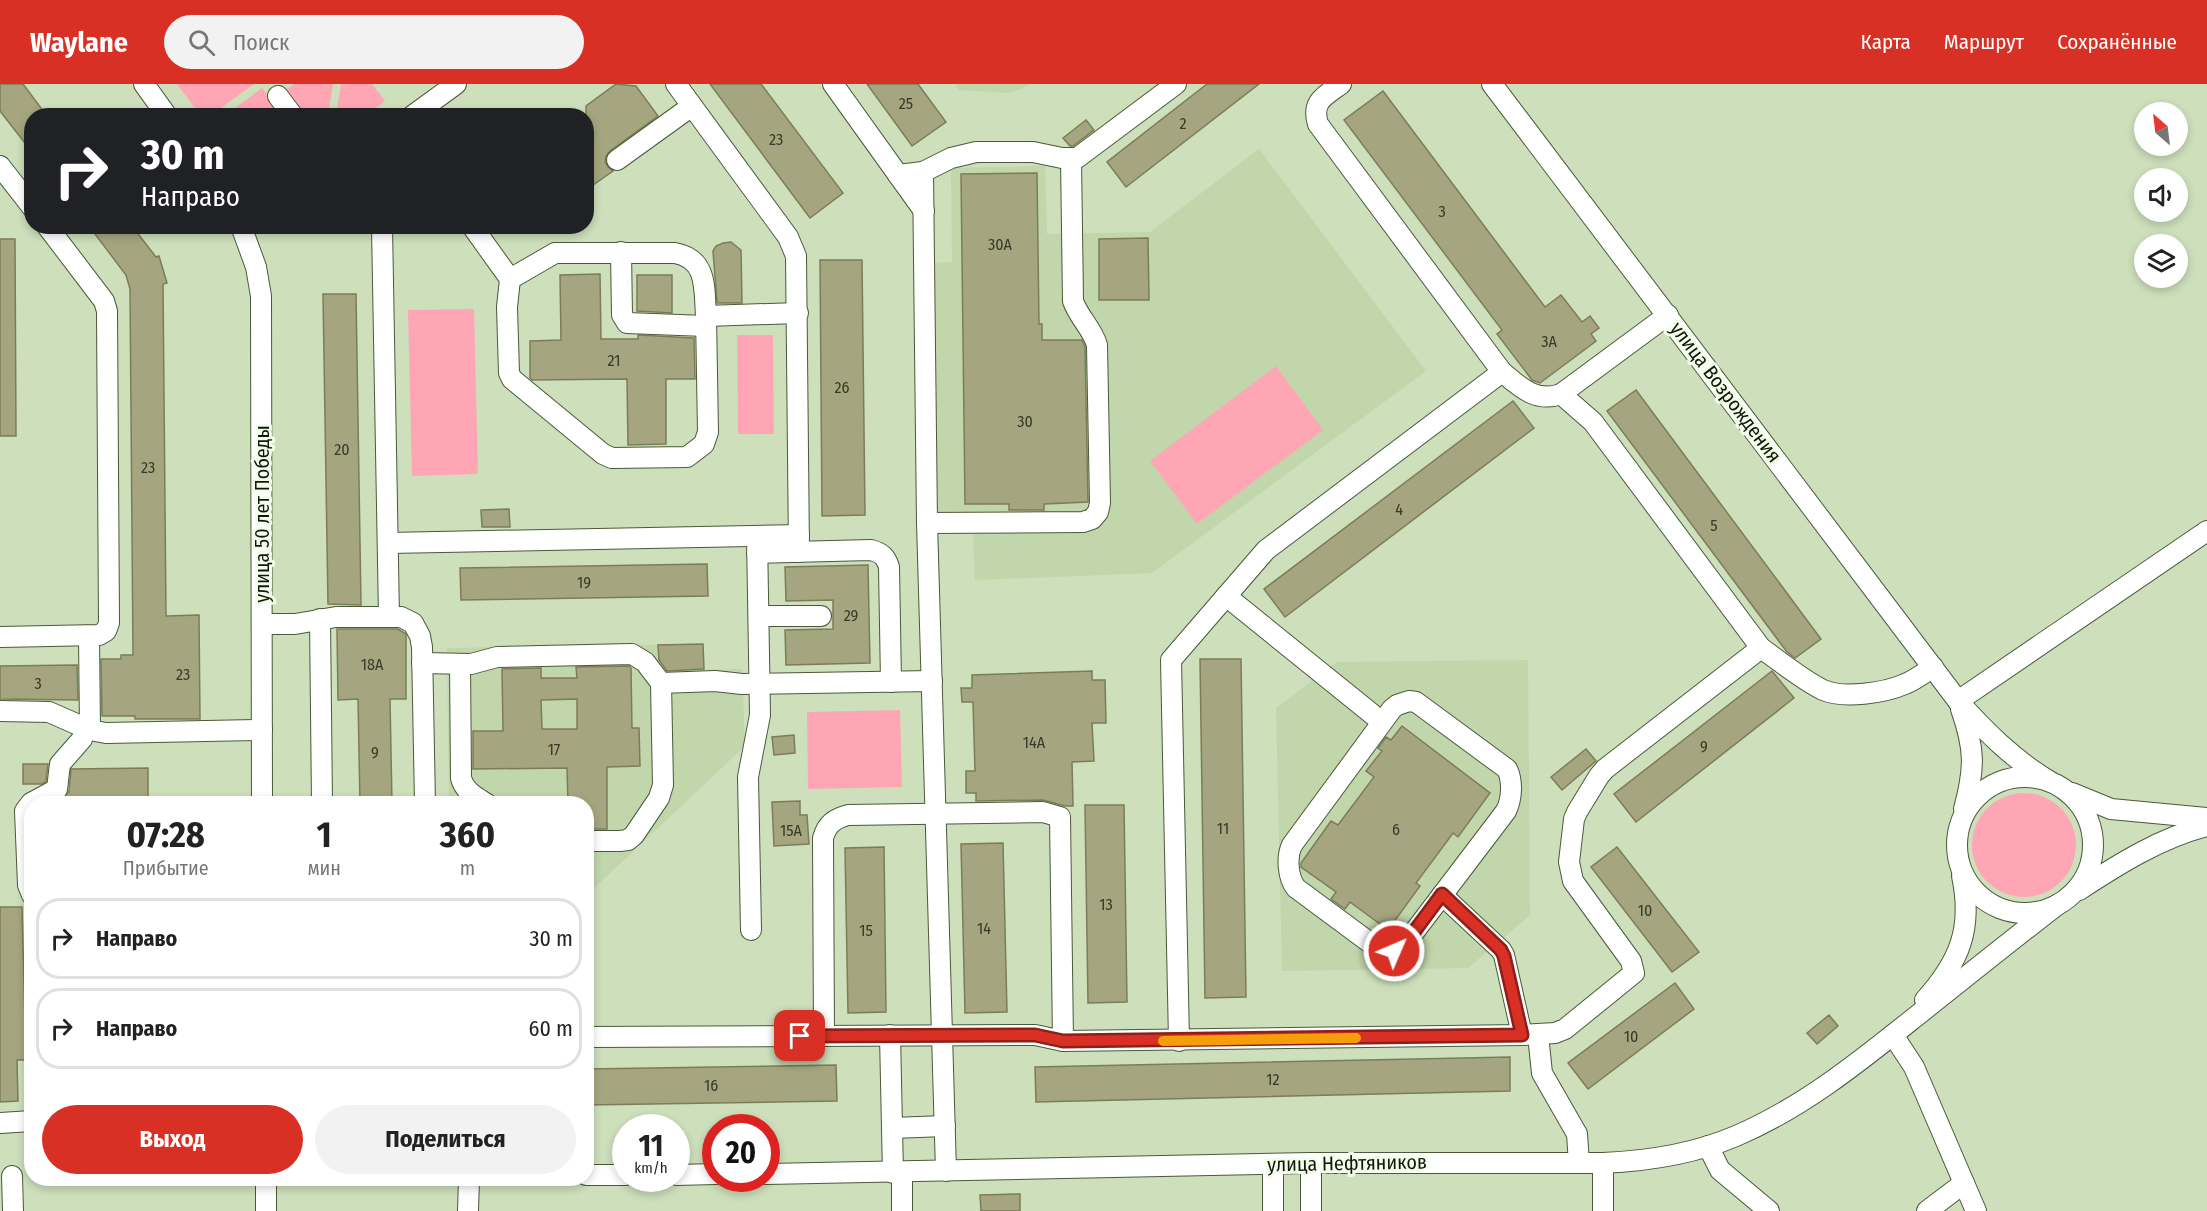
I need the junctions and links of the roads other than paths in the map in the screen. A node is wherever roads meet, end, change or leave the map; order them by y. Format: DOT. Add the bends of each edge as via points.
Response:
graph roads {
  1 [pos="144,84"];
  2 [pos="456,84"];
  3 [pos="676,84"];
  4 [pos="833,84"];
  5 [pos="1176,84"];
  6 [pos="1492,84"];
  7 [pos="1331,87"];
  8 [pos="278,96"];
  9 [pos="692,106"];
  10 [pos="161,108"];
  11 [pos="287,108"];
  12 [pos="423,108"];
  13 [pos="1071,159"];
  14 [pos="617,160"];
  15 [pos="1,169"];
  16 [pos="923,172"];
  17 [pos="898,175"];
  18 [pos="24,197"];
  19 [pos="924,211"];
  20 [pos="52,234"];
  21 [pos="249,234"];
  22 [pos="382,234"];
  23 [pos="478,234"];
  24 [pos="621,252"];
  25 [pos="510,279"];
  26 [pos="798,313"];
  27 [pos="1668,315"];
  28 [pos="706,321"];
  29 [pos="1502,372"];
  30 [pos="1561,394"];
  31 [pos="927,523"];
  32 [pos="2207,531"];
  33 [pos="388,543"];
  34 [pos="799,544"];
  35 [pos="757,545"];
  36 [pos="1226,596"];
  37 [pos="759,616"];
  38 [pos="821,616"];
  39 [pos="389,617"];
  40 [pos="320,620"];
  41 [pos="262,624"];
  42 [pos="89,636"];
  43 [pos="0,637"];
  44 [pos="1761,648"];
  45 [pos="422,663"];
  46 [pos="460,664"];
  47 [pos="1933,667"];
  48 [pos="932,681"];
  49 [pos="891,682"];
  50 [pos="661,683"];
  51 [pos="760,684"];
  52 [pos="1958,701"];
  53 [pos="0,711"];
  54 [pos="1382,722"];
  55 [pos="88,729"];
  56 [pos="262,730"];
  57 [pos="2055,784"];
  58 [pos="44,796"];
  59 [pos="262,796"];
  60 [pos="322,796"];
  61 [pos="425,796"];
  62 [pos="476,796"];
  63 [pos="937,813"];
  64 [pos="2207,818"];
  65 [pos="1962,819"];
  66 [pos="2207,826"];
  67 [pos="594,841"];
  68 [pos="1961,868"];
  69 [pos="1442,894"];
  70 [pos="2063,901"];
  71 [pos="751,930"];
  72 [pos="890,1035"];
  73 [pos="942,1035"];
  74 [pos="1530,1035"];
  75 [pos="1893,1035"];
  76 [pos="824,1036"];
  77 [pos="594,1037"];
  78 [pos="1063,1041"];
  79 [pos="1179,1041"];
  80 [pos="24,1122"];
  81 [pos="0,1123"];
  82 [pos="945,1126"];
  83 [pos="892,1128"];
  84 [pos="1708,1146"];
  85 [pos="1311,1163"];
  86 [pos="1579,1163"];
  87 [pos="1603,1163"];
  88 [pos="1273,1164"];
  89 [pos="946,1171"];
  90 [pos="898,1172"];
  91 [pos="780,1174"];
  92 [pos="594,1175"];
  93 [pos="612,1175"];
  94 [pos="15,1176"];
  95 [pos="1964,1183"];
  96 [pos="266,1186"];
  97 [pos="469,1186"];
  98 [pos="13,1211"];
  99 [pos="266,1211"];
  100 [pos="468,1211"];
  101 [pos="902,1211"];
  102 [pos="1273,1211"];
  103 [pos="1311,1211"];
  104 [pos="1603,1211"];
  105 [pos="1769,1211"];
  106 [pos="1927,1211"];
  107 [pos="1976,1211"];
  1 -- 10 [label="street"];
  2 -- 12 [label="street"];
  3 -- 9 [label="street"];
  4 -- 17 [label="street"];
  5 -- 13 [label="street" via="1082,156"];
  6 -- 27 [label="street, улица Возрождения"];
  7 -- 29 [label="street" via="1318,101 1314,114 1317,124"];
  8 -- 11 [label="street"];
  9 -- 14 [label="street"];
  9 -- 26 [label="street" via="788,237 796,256"];
  13 -- 16 [label="street" via="1034,152 976,152 951,158"];
  13 -- 31 [label="street" via="1073,301 1097,345 1098,512 1083,522"];
  15 -- 18 [label="street"];
  16 -- 17 [label="street"];
  16 -- 19 [label="street"];
  17 -- 19 [label="street"];
  19 -- 31 [label="street"];
  20 -- 42 [label="street" via="104,301 107,311 109,623 99,636"];
  21 -- 41 [label="street, улица 50 лет Победы" via="261,296"];
  22 -- 33 [label="street"];
  23 -- 25 [label="street"];
  24 -- 25 [label="street" via="555,253"];
  24 -- 28 [label="street" via="675,253 695,261 703,279"];
  24 -- 28 [label="street" via="622,315 627,323"];
  25 -- 28 [label="street" via="507,307 512,379 612,458 687,457 704,444 708,432"];
  26 -- 28 [label="street"];
  26 -- 34 [label="street"];
  27 -- 30 [label="street"];
  27 -- 47 [label="street, улица Возрождения"];
  29 -- 30 [label="street" via="1537,396 1550,398"];
  29 -- 36 [label="street" via="1266,550"];
  30 -- 44 [label="street" via="1593,422"];
  31 -- 48 [label="street"];
  32 -- 52 [label="street"];
  33 -- 35 [label="street"];
  33 -- 39 [label="street"];
  34 -- 35 [label="street"];
  34 -- 49 [label="street" via="872,550 886,559"];
  35 -- 37 [label="street"];
  36 -- 54 [label="street"];
  36 -- 79 [label="street" via="1171,660"];
  37 -- 38 [label="street"];
  37 -- 51 [label="street"];
  39 -- 40 [label="street"];
  39 -- 45 [label="street" via="413,623 420,636"];
  40 -- 41 [label="street"];
  40 -- 60 [label="street"];
  41 -- 56 [label="street, улица 50 лет Победы"];
  42 -- 43 [label="street"];
  42 -- 55 [label="street"];
  44 -- 47 [label="street" via="1835,694 1863,694 1908,684"];
  44 -- 74 [label="street" via="1605,770 1576,812 1569,862 1573,880 1631,961 1634,974 1564,1029"];
  45 -- 46 [label="street"];
  45 -- 61 [label="street"];
  46 -- 50 [label="street" via="497,657 632,654 645,662"];
  46 -- 62 [label="street" via="461,778 462,786"];
  47 -- 52 [label="street, улица Возрождения"];
  48 -- 49 [label="street"];
  48 -- 63 [label="street"];
  49 -- 51 [label="street"];
  50 -- 51 [label="street"];
  50 -- 67 [label="street" via="663,785 659,798 628,840"];
  51 -- 71 [label="street" via="760,724 747,777"];
  52 -- 57 [label="street" via="2016,759"];
  52 -- 65 [label="street" via="1973,759"];
  53 -- 55 [label="street" via="49,712"];
  54 -- 69 [label="street" via="1403,702 1416,702 1509,773 1508,806"];
  54 -- 69 [label="street" via="1292,845 1291,880 1305,895 1388,952 1405,944"];
  55 -- 56 [label="street" via="106,733"];
  55 -- 58 [label="street" via="60,764 57,789"];
  56 -- 59 [label="street, улица 50 лет Победы"];
  57 -- 64 [label="street" via="2111,808"];
  57 -- 65 [label="street" via="2023,777 1998,782 1976,797"];
  57 -- 70 [label="street" via="2081,807 2088,819 2093,847 2086,874"];
  63 -- 73 [label="street"];
  63 -- 76 [label="street" via="848,815 825,830"];
  63 -- 78 [label="street" via="1043,812 1060,817"];
  65 -- 68 [label="street" via="1957,843"];
  66 -- 70 [label="street" via="2135,855"];
  68 -- 70 [label="street" via="1978,894 2006,910 2032,912"];
  68 -- 75 [label="street" via="1967,908 1959,948 1933,991"];
  69 -- 74 [label="street" via="1501,950"];
  70 -- 75 [label="street"];
  72 -- 73 [label="street"];
  72 -- 76 [label="street"];
  72 -- 83 [label="street"];
  73 -- 78 [label="street" via="1035,1035"];
  73 -- 82 [label="street"];
  74 -- 79 [label="street"];
  74 -- 86 [label="street" via="1545,1082 1577,1134"];
  75 -- 84 [label="street, улица Нефтяников" via="1789,1109"];
  75 -- 95 [label="street" via="1914,1067"];
  76 -- 77 [label="street"];
  78 -- 79 [label="street"];
  80 -- 81 [label="street"];
  82 -- 83 [label="street"];
  82 -- 89 [label="street"];
  83 -- 90 [label="street"];
  84 -- 87 [label="street, улица Нефтяников" via="1639,1161"];
  84 -- 105 [label="street" via="1720,1170"];
  85 -- 86 [label="street, улица Нефтяников"];
  85 -- 88 [label="street, улица Нефтяников"];
  85 -- 103 [label="street"];
  86 -- 87 [label="street, улица Нефтяников"];
  87 -- 104 [label="street"];
  88 -- 89 [label="street, улица Нефтяников"];
  88 -- 102 [label="street"];
  89 -- 90 [label="street, улица Нефтяников"];
  90 -- 91 [label="street, улица Нефтяников"];
  90 -- 101 [label="street"];
  92 -- 93 [label="street"];
  94 -- 98 [label="street"];
  95 -- 106 [label="street"];
  95 -- 107 [label="street"];
  96 -- 99 [label="street"];
  97 -- 100 [label="street"];
}
